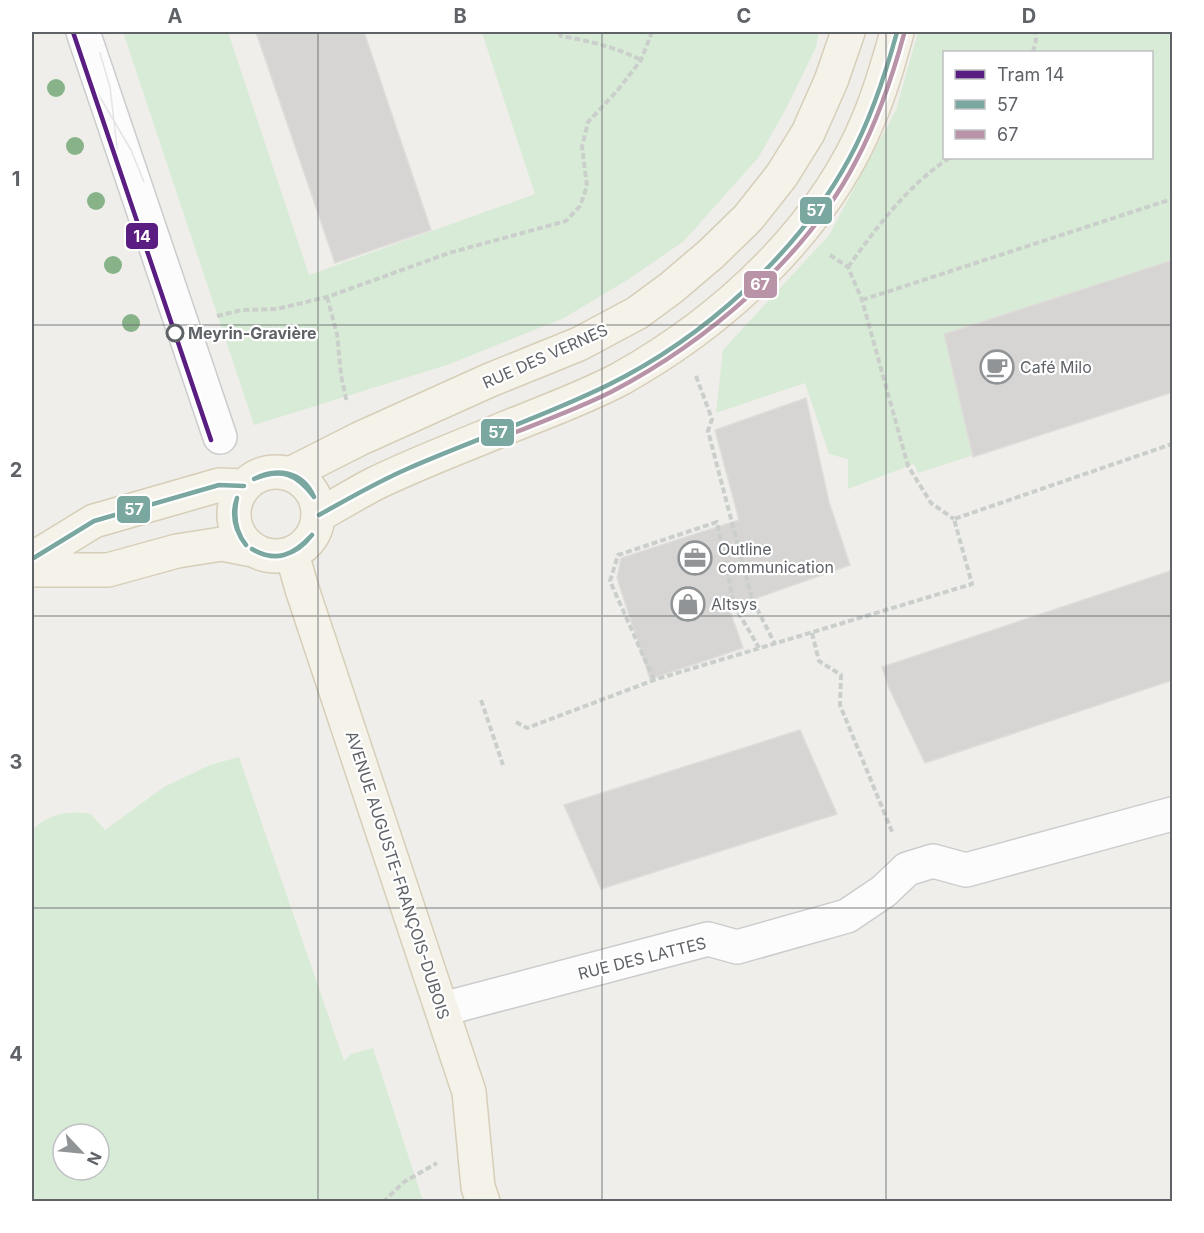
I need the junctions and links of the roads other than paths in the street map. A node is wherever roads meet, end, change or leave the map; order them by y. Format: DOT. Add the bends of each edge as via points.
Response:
graph roads {
  1 [pos="83,32"];
  2 [pos="848,32"];
  3 [pos="897,32"];
  4 [pos="220,437"];
  5 [pos="290,474"];
  6 [pos="244,486"];
  7 [pos="319,515"];
  8 [pos="253,550"];
  9 [pos="292,554"];
  10 [pos="32,559"];
  11 [pos="32,570"];
  12 [pos="1173,814"];
  13 [pos="443,1009"];
  14 [pos="483,1202"];
  1 -- 4 [label="street"];
  2 -- 5 [label="main road, RUE DES VERNES" via="812,123 782,175 748,218 671,288 637,313 579,344 490,380"];
  3 -- 7 [label="main road" via="869,119 844,167 810,220 723,309 619,379 374,484"];
  5 -- 6 [label="main road" via="260,474"];
  5 -- 7 [label="main road" via="309,487"];
  6 -- 8 [label="main road" via="234,509 234,520 244,542"];
  6 -- 10 [label="main road" via="219,485 94,521"];
  7 -- 9 [label="main road" via="315,531"];
  8 -- 9 [label="main road" via="278,557"];
  8 -- 11 [label="main road" via="222,544 177,550 108,570"];
  9 -- 13 [label="main road, AVENUE AUGUSTE-FRANÇOIS-DUBOIS"];
  12 -- 13 [label="street, RUE DES LATTES" via="966,870 933,861 907,868 884,891 847,916 737,947 708,939"];
  13 -- 14 [label="main road, AVENUE AUGUSTE-FRANÇOIS-DUBOIS" via="469,1092 478,1187"];
}
